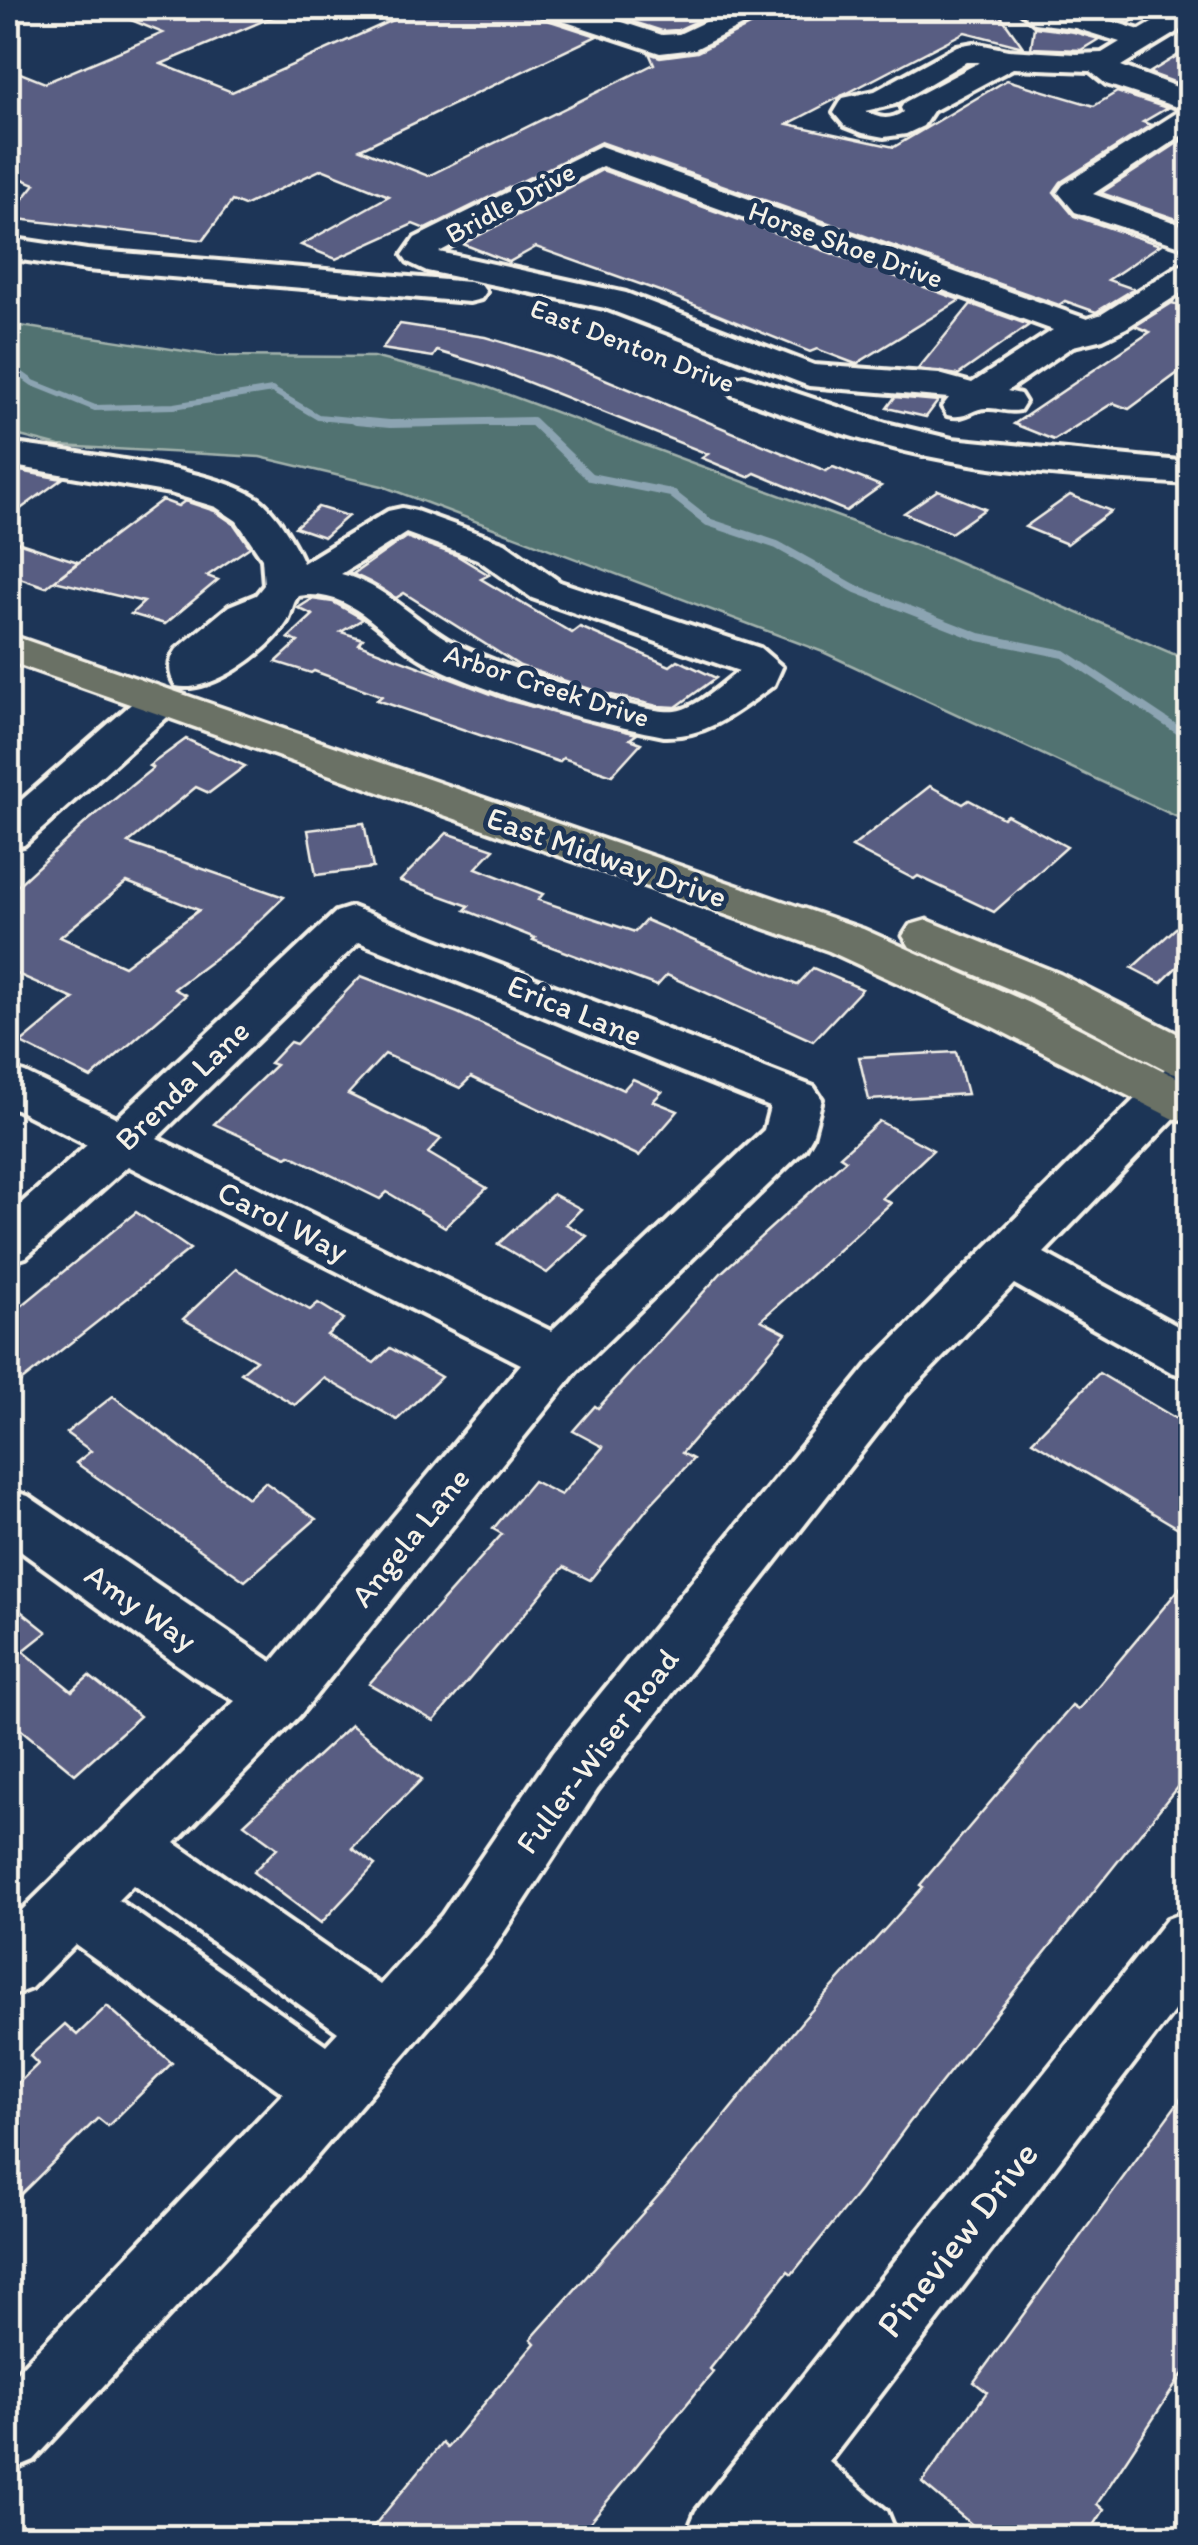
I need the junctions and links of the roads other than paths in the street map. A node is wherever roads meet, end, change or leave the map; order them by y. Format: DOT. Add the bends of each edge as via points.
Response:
graph roads {
  1 [pos="552,8"];
  2 [pos="754,8"];
  3 [pos="1031,8"];
  4 [pos="1100,8"];
  5 [pos="1167,26"];
  6 [pos="1008,59"];
  7 [pos="1098,64"];
  8 [pos="1190,102"];
  9 [pos="1190,117"];
  10 [pos="600,155"];
  11 [pos="1190,240"];
  12 [pos="8,248"];
  13 [pos="1190,272"];
  14 [pos="1091,332"];
  15 [pos="992,397"];
  16 [pos="934,446"];
  17 [pos="8,454"];
  18 [pos="1190,473"];
  19 [pos="285,590"];
  20 [pos="8,614"];
  21 [pos="8,647"];
  22 [pos="175,689"];
  23 [pos="8,835"];
  24 [pos="352,922"];
  25 [pos="1185,1083"];
  26 [pos="8,1085"];
  27 [pos="798,1098"];
  28 [pos="124,1141"];
  29 [pos="8,1244"];
  30 [pos="1008,1257"];
  31 [pos="558,1358"];
  32 [pos="1190,1358"];
  33 [pos="8,1512"];
  34 [pos="279,1696"];
  35 [pos="131,1848"];
  36 [pos="72,1905"];
  37 [pos="1190,1940"];
  38 [pos="8,1967"];
  39 [pos="385,2027"];
  40 [pos="332,2088"];
  41 [pos="8,2434"];
  42 [pos="778,2468"];
  43 [pos="722,2538"];
  44 [pos="860,2538"];
  1 -- 2 [label="street" via="675,45"];
  3 -- 5 [label="street" via="1044,17"];
  4 -- 5 [label="street"];
  5 -- 7 [label="street"];
  6 -- 7 [label="street"];
  7 -- 8 [label="street" via="1117,78"];
  9 -- 11 [label="street" via="1074,192 1086,205"];
  10 -- 14 [label="street, Horse Shoe Drive"];
  10 -- 15 [label="street, Bridle Drive" via="420,254 438,264 614,300 809,375 898,380"];
  12 -- 16 [label="street, East Denton Drive" via="498,296 594,325 804,410"];
  13 -- 14 [label="street"];
  14 -- 15 [label="street" via="1082,348"];
  15 -- 16 [label="street"];
  16 -- 18 [label="street, East Denton Drive" via="1047,463"];
  17 -- 19 [label="street" via="214,493 244,506 286,566"];
  19 -- 19 [label="street, Arbor Creek Drive" via="333,583 383,606 440,653 655,723 680,725 759,676 760,667 746,656 546,590 491,551 402,519"];
  19 -- 22 [label="street" via="269,620"];
  20 -- 22 [label="main road, East Midway Drive"];
  21 -- 22 [label="main road, East Midway Drive"];
  22 -- 23 [label="street"];
  22 -- 25 [label="main road, East Midway Drive" via="846,940"];
  24 -- 27 [label="street, Erica Lane"];
  24 -- 28 [label="street, Brenda Lane"];
  25 -- 30 [label="street, Fuller-Wiser Road"];
  26 -- 28 [label="street, Carol Way"];
  27 -- 31 [label="street, Angela Lane" via="787,1137"];
  28 -- 29 [label="street, Brenda Lane"];
  28 -- 31 [label="street, Carol Way"];
  30 -- 32 [label="street"];
  30 -- 39 [label="street, Fuller-Wiser Road" via="887,1380 575,1771 465,1936"];
  31 -- 34 [label="street, Angela Lane"];
  33 -- 34 [label="street, Amy Way" via="214,1658"];
  34 -- 35 [label="street, Angela Lane"];
  35 -- 36 [label="street, Angela Lane"];
  35 -- 39 [label="street"];
  36 -- 38 [label="street, Angela Lane"];
  36 -- 40 [label="street"];
  37 -- 42 [label="street, Pineview Drive"];
  39 -- 40 [label="street, Fuller-Wiser Road"];
  40 -- 41 [label="street, Fuller-Wiser Road"];
  42 -- 43 [label="street, Pineview Drive"];
  42 -- 44 [label="street"];
}
